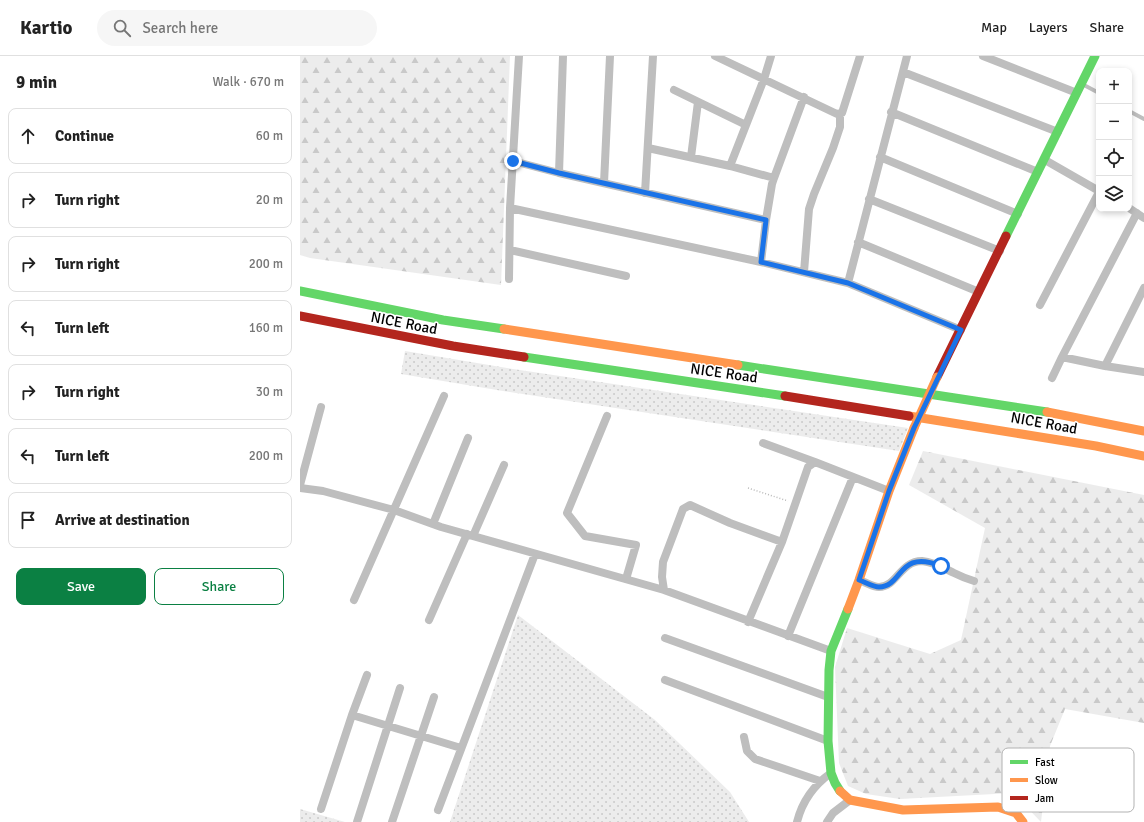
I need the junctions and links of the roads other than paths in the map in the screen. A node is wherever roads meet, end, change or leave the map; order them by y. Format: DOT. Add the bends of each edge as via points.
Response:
graph roads {
  1 [pos="519,56"];
  2 [pos="563,56"];
  3 [pos="610,56"];
  4 [pos="653,56"];
  5 [pos="716,56"];
  6 [pos="771,56"];
  7 [pos="860,56"];
  8 [pos="907,56"];
  9 [pos="983,56"];
  10 [pos="1095,56"];
  11 [pos="992,58"];
  12 [pos="903,72"];
  13 [pos="764,79"];
  14 [pos="1082,84"];
  15 [pos="674,90"];
  16 [pos="1096,91"];
  17 [pos="1077,93"];
  18 [pos="804,98"];
  19 [pos="698,102"];
  20 [pos="892,112"];
  21 [pos="1132,113"];
  22 [pos="840,114"];
  23 [pos="1144,119"];
  24 [pos="746,125"];
  25 [pos="1058,132"];
  26 [pos="648,148"];
  27 [pos="880,157"];
  28 [pos="691,158"];
  29 [pos="1045,160"];
  30 [pos="513,161"];
  31 [pos="730,166"];
  32 [pos="1038,172"];
  33 [pos="559,173"];
  34 [pos="774,178"];
  35 [pos="604,183"];
  36 [pos="1096,190"];
  37 [pos="645,192"];
  38 [pos="1096,198"];
  39 [pos="869,199"];
  40 [pos="510,208"];
  41 [pos="1132,210"];
  42 [pos="1018,214"];
  43 [pos="1141,216"];
  44 [pos="766,220"];
  45 [pos="858,242"];
  46 [pos="510,250"];
  47 [pos="1000,251"];
  48 [pos="761,262"];
  49 [pos="804,272"];
  50 [pos="626,276"];
  51 [pos="509,279"];
  52 [pos="848,283"];
  53 [pos="1144,288"];
  54 [pos="300,291"];
  55 [pos="979,292"];
  56 [pos="1040,306"];
  57 [pos="300,316"];
  58 [pos="961,330"];
  59 [pos="1062,357"];
  60 [pos="1105,366"];
  61 [pos="1144,372"];
  62 [pos="1052,378"];
  63 [pos="444,396"];
  64 [pos="321,407"];
  65 [pos="607,416"];
  66 [pos="1144,431"];
  67 [pos="468,438"];
  68 [pos="763,443"];
  69 [pos="1144,456"];
  70 [pos="816,462"];
  71 [pos="504,465"];
  72 [pos="854,477"];
  73 [pos="300,485"];
  74 [pos="300,488"];
  75 [pos="889,491"];
  76 [pos="394,510"];
  77 [pos="433,524"];
  78 [pos="470,535"];
  79 [pos="782,542"];
  80 [pos="535,554"];
  81 [pos="626,579"];
  82 [pos="859,580"];
  83 [pos="974,581"];
  84 [pos="664,590"];
  85 [pos="354,600"];
  86 [pos="430,620"];
  87 [pos="748,622"];
  88 [pos="788,636"];
  89 [pos="664,638"];
  90 [pos="831,651"];
  91 [pos="367,675"];
  92 [pos="665,680"];
  93 [pos="400,688"];
  94 [pos="434,697"];
  95 [pos="828,697"];
  96 [pos="352,715"];
  97 [pos="389,726"];
  98 [pos="420,736"];
  99 [pos="744,737"];
  100 [pos="828,741"];
  101 [pos="461,748"];
  102 [pos="831,772"];
  103 [pos="820,781"];
  104 [pos="850,800"];
  105 [pos="1002,808"];
  106 [pos="321,809"];
  107 [pos="438,810"];
  108 [pos="1014,812"];
  109 [pos="357,822"];
  110 [pos="392,822"];
  111 [pos="797,822"];
  112 [pos="827,822"];
  113 [pos="1023,822"];
  1 -- 30 [label="street"];
  2 -- 33 [label="street"];
  3 -- 35 [label="street"];
  4 -- 26 [label="street"];
  5 -- 13 [label="street"];
  6 -- 13 [label="street"];
  7 -- 22 [label="street"];
  8 -- 12 [label="street"];
  9 -- 11 [label="street"];
  10 -- 14 [label="main road"];
  11 -- 17 [label="street"];
  12 -- 20 [label="street"];
  12 -- 25 [label="street"];
  13 -- 18 [label="street"];
  13 -- 24 [label="street"];
  14 -- 16 [label="lane"];
  14 -- 17 [label="main road"];
  15 -- 19 [label="street"];
  17 -- 25 [label="main road"];
  18 -- 22 [label="street"];
  18 -- 34 [label="street"];
  19 -- 24 [label="street"];
  19 -- 28 [label="street"];
  20 -- 27 [label="street"];
  20 -- 32 [label="street"];
  21 -- 23 [label="lane"];
  22 -- 49 [label="street" via="840,126 833,148 809,209"];
  24 -- 31 [label="street"];
  25 -- 29 [label="main road"];
  26 -- 28 [label="street"];
  26 -- 37 [label="street"];
  27 -- 39 [label="street"];
  27 -- 42 [label="street"];
  28 -- 31 [label="street"];
  29 -- 32 [label="main road"];
  29 -- 36 [label="street"];
  30 -- 33 [label="street"];
  30 -- 40 [label="street"];
  31 -- 34 [label="street"];
  32 -- 42 [label="main road"];
  33 -- 35 [label="street"];
  34 -- 44 [label="street"];
  35 -- 37 [label="street"];
  37 -- 44 [label="street"];
  38 -- 56 [label="street"];
  39 -- 45 [label="street"];
  39 -- 47 [label="street"];
  40 -- 46 [label="street"];
  40 -- 48 [label="street"];
  41 -- 43 [label="street"];
  42 -- 47 [label="main road"];
  43 -- 59 [label="street"];
  44 -- 48 [label="street"];
  45 -- 52 [label="street"];
  45 -- 55 [label="street"];
  46 -- 50 [label="street"];
  46 -- 51 [label="street"];
  47 -- 55 [label="main road"];
  48 -- 49 [label="street"];
  49 -- 52 [label="street"];
  52 -- 58 [label="street"];
  53 -- 60 [label="street"];
  54 -- 66 [label="main road, NICE Road" via="443,320 1076,417"];
  55 -- 58 [label="main road"];
  57 -- 69 [label="main road, NICE Road" via="453,346 1020,433"];
  58 -- 75 [label="main road, bridge" via="914,428"];
  59 -- 60 [label="street"];
  59 -- 62 [label="street"];
  60 -- 61 [label="street"];
  63 -- 76 [label="street"];
  64 -- 73 [label="street"];
  65 -- 81 [label="street" via="567,513 585,536 636,546"];
  67 -- 77 [label="street"];
  68 -- 70 [label="street"];
  70 -- 72 [label="street"];
  70 -- 79 [label="street" via="808,467"];
  71 -- 78 [label="street"];
  72 -- 75 [label="street"];
  72 -- 88 [label="street"];
  74 -- 76 [label="street" via="322,491"];
  75 -- 82 [label="main road"];
  76 -- 77 [label="street"];
  76 -- 85 [label="street"];
  77 -- 78 [label="street"];
  78 -- 80 [label="street"];
  78 -- 86 [label="street"];
  79 -- 84 [label="street" via="730,524 690,505 683,508 663,562"];
  79 -- 87 [label="street"];
  80 -- 81 [label="street"];
  80 -- 101 [label="street"];
  81 -- 84 [label="street"];
  82 -- 83 [label="street" via="878,587 886,586 904,568 914,562 923,562 933,563"];
  82 -- 90 [label="main road"];
  84 -- 87 [label="street"];
  87 -- 88 [label="street"];
  88 -- 90 [label="street"];
  89 -- 95 [label="street"];
  90 -- 95 [label="main road"];
  91 -- 96 [label="street"];
  92 -- 100 [label="street"];
  93 -- 97 [label="street"];
  94 -- 98 [label="street"];
  95 -- 100 [label="main road"];
  96 -- 97 [label="street"];
  96 -- 106 [label="street"];
  97 -- 98 [label="street"];
  97 -- 109 [label="street"];
  98 -- 101 [label="street"];
  98 -- 110 [label="street"];
  99 -- 103 [label="street" via="747,751 755,760"];
  100 -- 102 [label="main road"];
  101 -- 107 [label="street"];
  102 -- 103 [label="street"];
  102 -- 104 [label="main road" via="841,792"];
  103 -- 111 [label="street" via="808,795"];
  104 -- 105 [label="main road" via="903,810"];
  104 -- 112 [label="street" via="833,813"];
  108 -- 113 [label="main road"];
}
